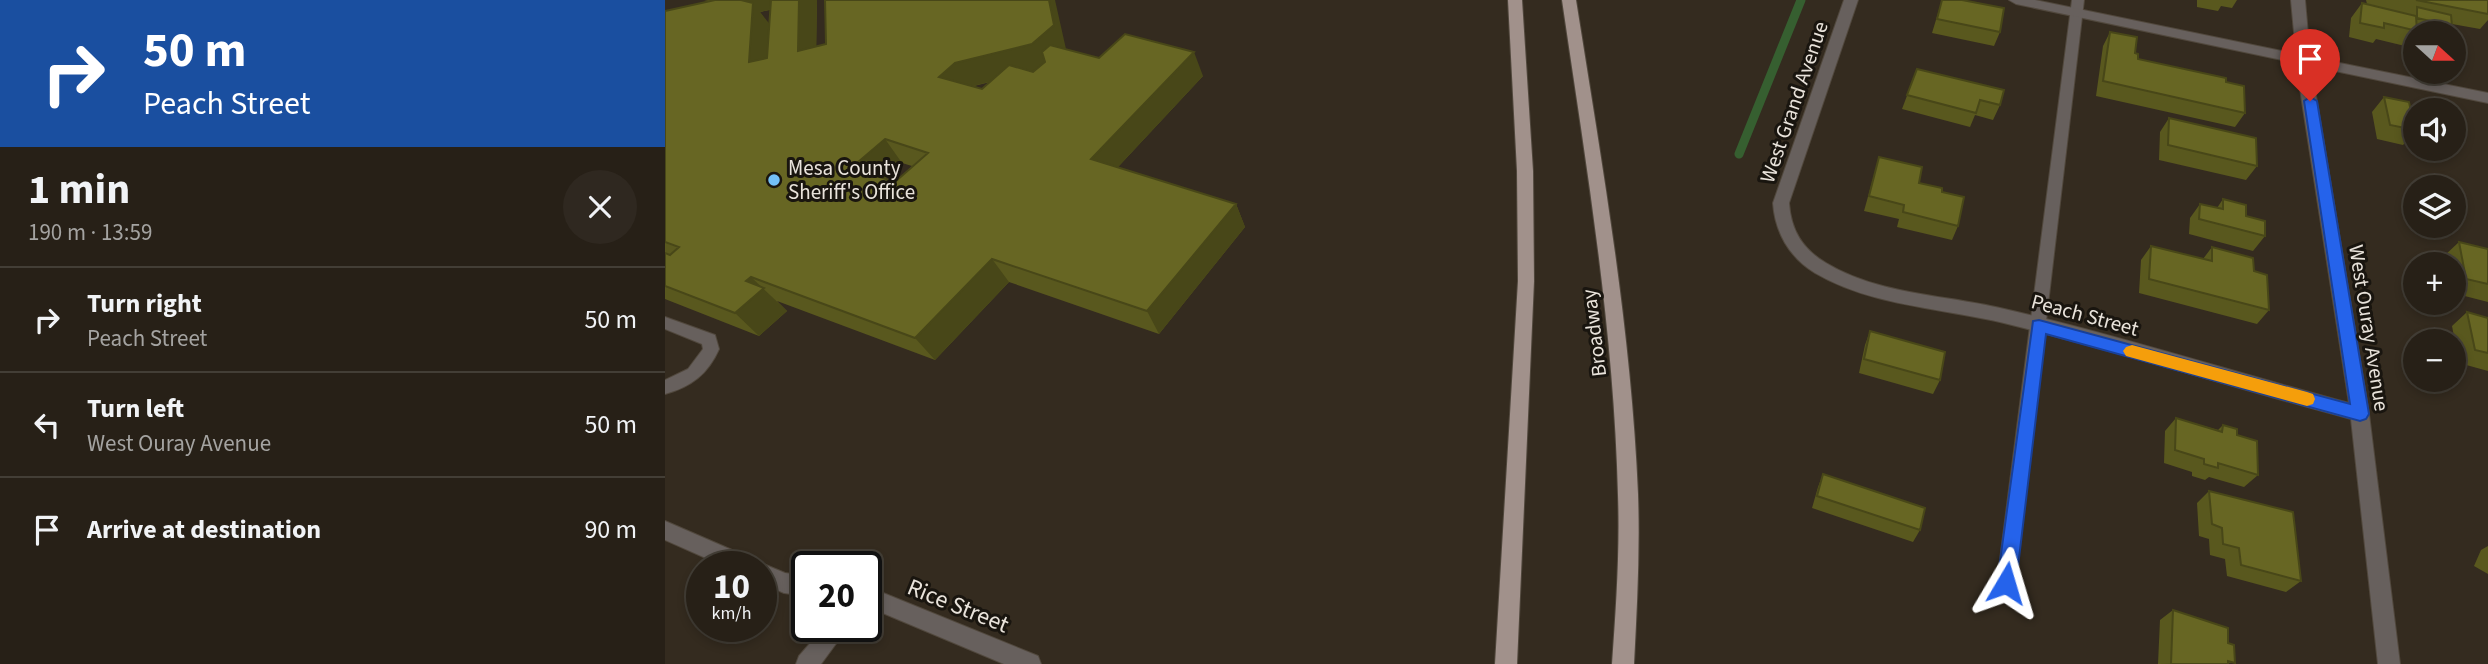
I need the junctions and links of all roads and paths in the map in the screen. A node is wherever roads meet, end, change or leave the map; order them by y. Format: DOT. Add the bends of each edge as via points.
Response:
graph roads {
  1 [pos="1515,0"];
  2 [pos="1569,0"];
  3 [pos="1851,0"];
  4 [pos="2016,0"];
  5 [pos="2298,0"];
  6 [pos="2078,6"];
  7 [pos="2303,60"];
  8 [pos="2488,99"];
  9 [pos="1802,254"];
  10 [pos="665,323"];
  11 [pos="2039,326"];
  12 [pos="668,388"];
  13 [pos="2360,414"];
  14 [pos="665,530"];
  15 [pos="712,551"];
  16 [pos="2006,583"];
  17 [pos="882,603"];
  18 [pos="826,642"];
  19 [pos="807,664"];
  20 [pos="1030,664"];
  21 [pos="1506,664"];
  22 [pos="1623,664"];
  23 [pos="2389,664"];
  1 -- 21 [label="main road" via="1526,281"];
  2 -- 22 [label="main road, Broadway" via="1626,414 1630,517"];
  3 -- 9 [label="street, West Grand Avenue" via="1781,203 1781,222"];
  4 -- 6 [label="street"];
  5 -- 7 [label="street, West Ouray Avenue"];
  6 -- 7 [label="street"];
  6 -- 11 [label="lane"];
  7 -- 8 [label="street"];
  7 -- 13 [label="street, West Ouray Avenue"];
  9 -- 11 [label="street, Peach Street" via="1828,272 1865,285"];
  10 -- 12 [label="lane" via="701,335 709,340 711,349 698,370"];
  11 -- 13 [label="street, Peach Street"];
  11 -- 16 [label="lane"];
  13 -- 23 [label="street, West Ouray Avenue"];
  14 -- 15 [label="street"];
  17 -- 20 [label="street, Rice Street"];
  18 -- 19 [label="street"];
}
